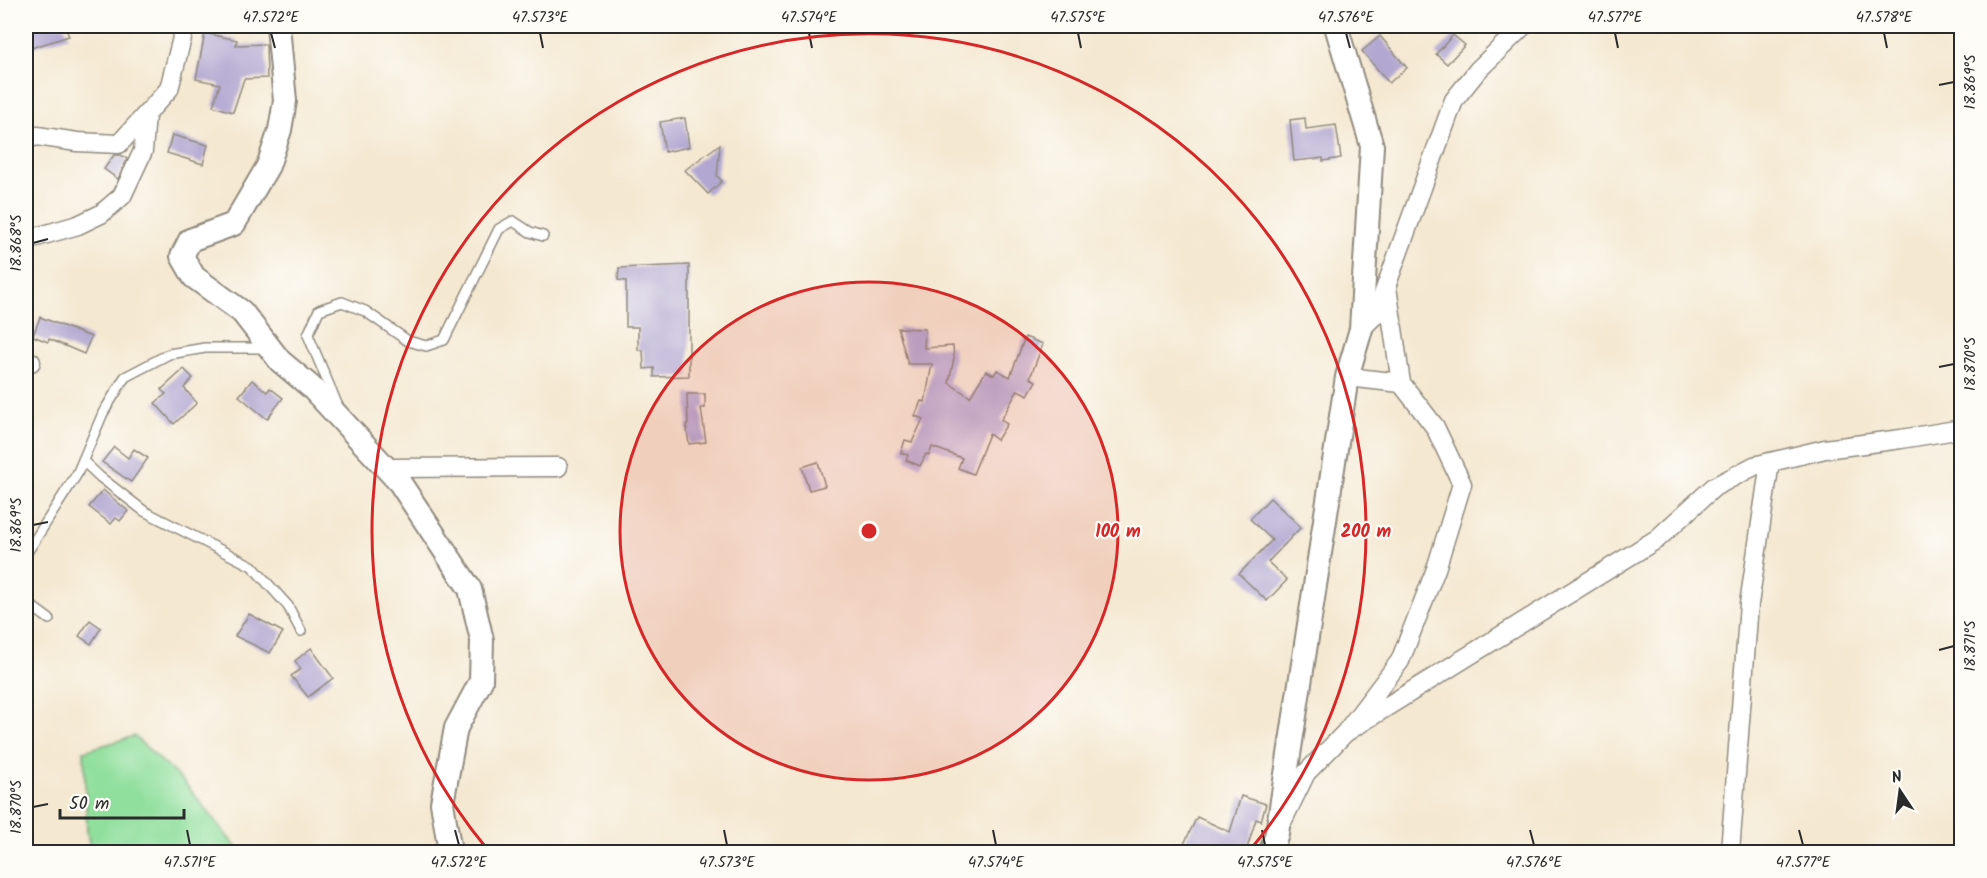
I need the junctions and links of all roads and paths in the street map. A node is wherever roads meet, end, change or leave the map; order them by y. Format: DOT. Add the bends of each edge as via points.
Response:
graph roads {
  1 [pos="185,26"];
  2 [pos="278,26"];
  3 [pos="1336,26"];
  4 [pos="1523,26"];
  5 [pos="146,115"];
  6 [pos="26,139"];
  7 [pos="543,236"];
  8 [pos="26,240"];
  9 [pos="1387,287"];
  10 [pos="1361,328"];
  11 [pos="270,348"];
  12 [pos="1347,377"];
  13 [pos="1401,383"];
  14 [pos="348,428"];
  15 [pos="1962,429"];
  16 [pos="82,461"];
  17 [pos="1770,462"];
  18 [pos="386,468"];
  19 [pos="558,468"];
  20 [pos="26,554"];
  21 [pos="26,602"];
  22 [pos="49,619"];
  23 [pos="300,631"];
  24 [pos="1346,732"];
  25 [pos="1274,843"];
  26 [pos="450,852"];
  27 [pos="1730,852"];
  1 -- 5 [label="street" via="169,89"];
  2 -- 11 [label="street" via="285,100 268,166 234,224 190,240 182,256 194,277 242,312"];
  3 -- 10 [label="street" via="1372,146"];
  4 -- 9 [label="street" via="1454,100"];
  5 -- 6 [label="street" via="119,144 38,136"];
  5 -- 8 [label="street" via="143,151 122,196 101,214 78,225"];
  7 -- 14 [label="lane" via="513,221 499,228 444,340 426,346 408,341 365,311 342,302 319,310 308,335"];
  9 -- 10 [label="street" via="1376,314"];
  9 -- 13 [label="street"];
  10 -- 12 [label="street"];
  11 -- 14 [label="street"];
  11 -- 16 [label="lane" via="205,348 169,354 125,377 103,413"];
  12 -- 13 [label="street"];
  12 -- 25 [label="street"];
  13 -- 24 [label="street" via="1435,427 1462,484 1436,569 1400,661"];
  14 -- 18 [label="street"];
  15 -- 17 [label="street" via="1825,449"];
  16 -- 20 [label="lane"];
  16 -- 23 [label="lane" via="144,511 252,567 288,606"];
  17 -- 24 [label="street" via="1714,487 1657,538"];
  17 -- 27 [label="street" via="1749,604"];
  18 -- 19 [label="street"];
  18 -- 26 [label="street" via="470,589 482,640 481,681 456,728 442,803"];
  21 -- 22 [label="lane"];
  24 -- 25 [label="street" via="1306,773"];
}
